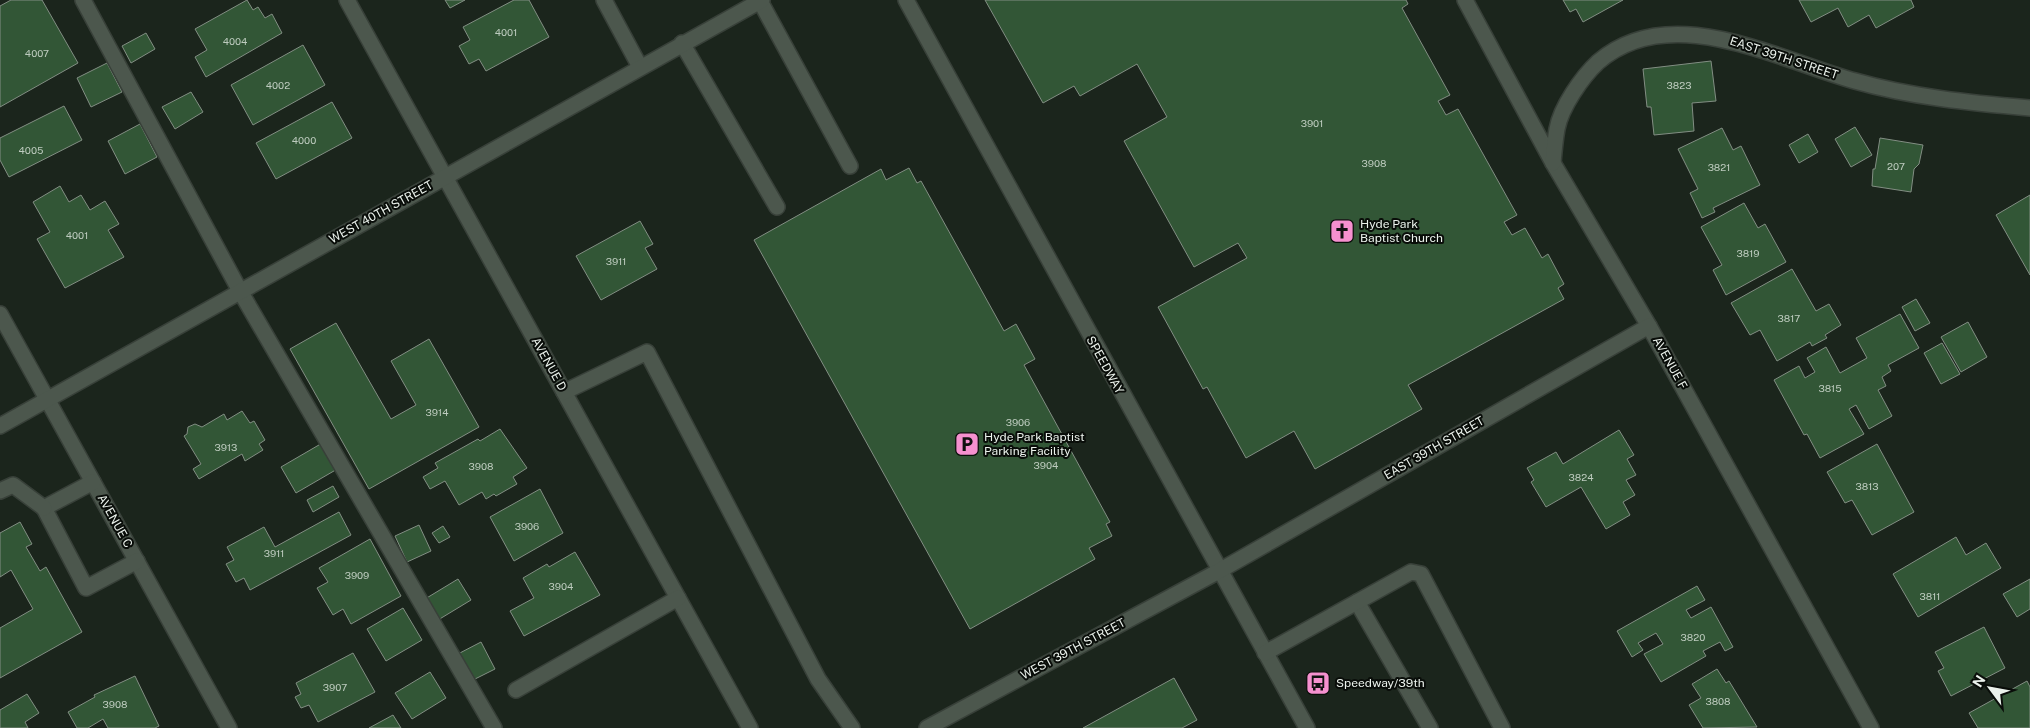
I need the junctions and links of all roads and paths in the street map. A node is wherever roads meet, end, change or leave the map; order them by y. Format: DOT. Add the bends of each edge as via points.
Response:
graph roads {
  1 [pos="83,0"];
  2 [pos="347,0"];
  3 [pos="604,0"];
  4 [pos="761,0"];
  5 [pos="906,0"];
  6 [pos="1465,0"];
  7 [pos="682,43"];
  8 [pos="640,67"];
  9 [pos="2030,108"];
  10 [pos="1553,163"];
  11 [pos="850,166"];
  12 [pos="445,177"];
  13 [pos="777,207"];
  14 [pos="240,291"];
  15 [pos="0,314"];
  16 [pos="1649,326"];
  17 [pos="564,392"];
  18 [pos="47,399"];
  19 [pos="0,426"];
  20 [pos="93,482"];
  21 [pos="0,492"];
  22 [pos="44,508"];
  23 [pos="136,561"];
  24 [pos="1219,571"];
  25 [pos="678,598"];
  26 [pos="1357,602"];
  27 [pos="1265,653"];
  28 [pos="516,690"];
  29 [pos="229,728"];
  30 [pos="494,728"];
  31 [pos="750,728"];
  32 [pos="852,728"];
  33 [pos="927,728"];
  34 [pos="1307,728"];
  35 [pos="1430,728"];
  36 [pos="1502,728"];
  37 [pos="1871,728"];
  1 -- 14 [label="street"];
  2 -- 12 [label="street, AVENUE D"];
  3 -- 8 [label="street"];
  4 -- 7 [label="street, WEST 40TH STREET"];
  4 -- 11 [label="street"];
  5 -- 24 [label="street, SPEEDWAY"];
  6 -- 10 [label="street, AVENUE F"];
  7 -- 8 [label="street, WEST 40TH STREET"];
  7 -- 13 [label="street"];
  8 -- 12 [label="street, WEST 40TH STREET"];
  9 -- 10 [label="street, EAST 39TH STREET" via="1975,104 1890,89 1853,81 1746,44 1686,32 1658,32 1632,38 1611,50 1587,72 1557,127"];
  10 -- 16 [label="street, AVENUE F"];
  12 -- 14 [label="street, WEST 40TH STREET"];
  12 -- 17 [label="street, AVENUE D"];
  14 -- 18 [label="street, WEST 40TH STREET"];
  14 -- 30 [label="street"];
  15 -- 18 [label="street, AVENUE C"];
  16 -- 24 [label="street, EAST 39TH STREET"];
  16 -- 37 [label="street, AVENUE F"];
  17 -- 25 [label="street, AVENUE D"];
  17 -- 32 [label="street" via="647,352 818,679"];
  18 -- 19 [label="street, WEST 40TH STREET"];
  18 -- 20 [label="street, AVENUE C"];
  20 -- 22 [label="street"];
  20 -- 23 [label="street, AVENUE C"];
  21 -- 22 [label="street" via="14,485"];
  22 -- 23 [label="street" via="86,588"];
  23 -- 29 [label="street, AVENUE C"];
  24 -- 27 [label="street, SPEEDWAY"];
  24 -- 33 [label="street, WEST 39TH STREET"];
  25 -- 28 [label="street"];
  25 -- 31 [label="street, AVENUE D"];
  26 -- 27 [label="street"];
  26 -- 35 [label="street"];
  26 -- 36 [label="street" via="1411,572 1421,574"];
  27 -- 34 [label="street, SPEEDWAY"];
}
